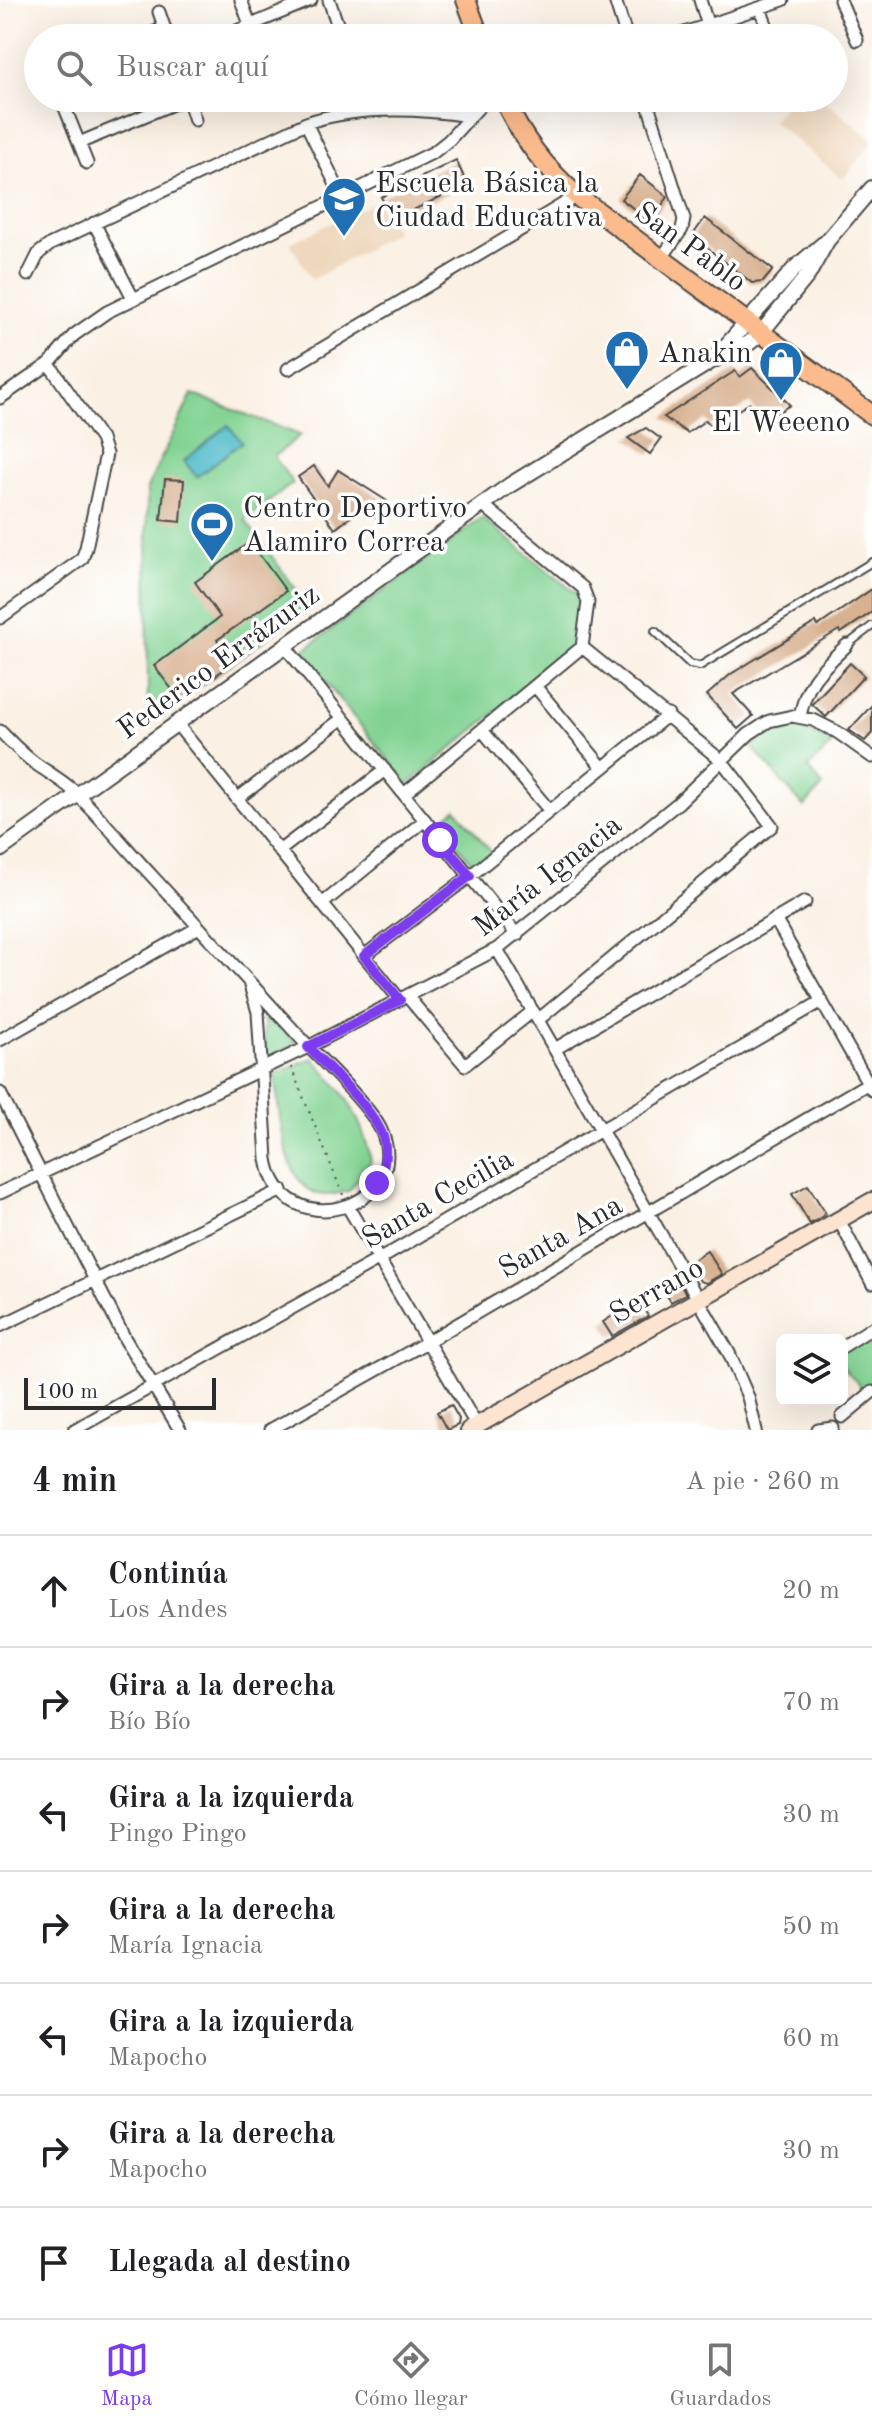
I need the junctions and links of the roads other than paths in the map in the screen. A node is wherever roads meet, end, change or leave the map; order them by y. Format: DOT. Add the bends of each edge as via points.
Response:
graph roads {
  1 [pos="241,0"];
  2 [pos="311,0"];
  3 [pos="329,0"];
  4 [pos="466,0"];
  5 [pos="615,0"];
  6 [pos="700,0"];
  7 [pos="783,0"];
  8 [pos="840,0"];
  9 [pos="760,8"];
  10 [pos="159,12"];
  11 [pos="163,24"];
  12 [pos="250,24"];
  13 [pos="252,24"];
  14 [pos="337,24"];
  15 [pos="475,24"];
  16 [pos="623,24"];
  17 [pos="707,24"];
  18 [pos="714,24"];
  19 [pos="766,24"];
  20 [pos="857,40"];
  21 [pos="67,112"];
  22 [pos="153,112"];
  23 [pos="192,112"];
  24 [pos="357,112"];
  25 [pos="390,112"];
  26 [pos="473,112"];
  27 [pos="510,112"];
  28 [pos="650,112"];
  29 [pos="469,116"];
  30 [pos="195,120"];
  31 [pos="306,123"];
  32 [pos="79,143"];
  33 [pos="87,163"];
  34 [pos="872,188"];
  35 [pos="577,196"];
  36 [pos="342,197"];
  37 [pos="94,223"];
  38 [pos="661,259"];
  39 [pos="28,275"];
  40 [pos="133,298"];
  41 [pos="754,328"];
  42 [pos="49,364"];
  43 [pos="288,369"];
  44 [pos="0,398"];
  45 [pos="872,415"];
  46 [pos="482,504"];
  47 [pos="872,562"];
  48 [pos="0,618"];
  49 [pos="872,626"];
  50 [pos="655,631"];
  51 [pos="284,645"];
  52 [pos="847,645"];
  53 [pos="582,647"];
  54 [pos="535,686"];
  55 [pos="668,715"];
  56 [pos="800,717"];
  57 [pos="343,718"];
  58 [pos="176,723"];
  59 [pos="482,730"];
  60 [pos="0,731"];
  61 [pos="872,757"];
  62 [pos="722,761"];
  63 [pos="603,768"];
  64 [pos="385,770"];
  65 [pos="404,794"];
  66 [pos="77,795"];
  67 [pos="237,799"];
  68 [pos="550,811"];
  69 [pos="425,820"];
  70 [pos="0,850"];
  71 [pos="279,851"];
  72 [pos="470,876"];
  73 [pos="805,902"];
  74 [pos="322,904"];
  75 [pos="775,919"];
  76 [pos="199,927"];
  77 [pos="517,935"];
  78 [pos="497,949"];
  79 [pos="364,956"];
  80 [pos="249,982"];
  81 [pos="404,998"];
  82 [pos="822,1001"];
  83 [pos="536,1016"];
  84 [pos="0,1040"];
  85 [pos="308,1047"];
  86 [pos="555,1049"];
  87 [pos="261,1069"];
  88 [pos="871,1084"];
  89 [pos="0,1093"];
  90 [pos="602,1130"];
  91 [pos="41,1174"];
  92 [pos="282,1190"];
  93 [pos="0,1193"];
  94 [pos="872,1201"];
  95 [pos="348,1207"];
  96 [pos="649,1212"];
  97 [pos="839,1220"];
  98 [pos="379,1260"];
  99 [pos="95,1281"];
  100 [pos="872,1283"];
  101 [pos="698,1299"];
  102 [pos="0,1326"];
  103 [pos="872,1328"];
  104 [pos="427,1342"];
  105 [pos="848,1343"];
  106 [pos="152,1386"];
  107 [pos="872,1392"];
  108 [pos="842,1417"];
  109 [pos="473,1428"];
  110 [pos="833,1428"];
  111 [pos="74,1430"];
  112 [pos="180,1430"];
  113 [pos="270,1430"];
  114 [pos="756,1430"];
  115 [pos="818,1430"];
  1 -- 12 [label="street"];
  2 -- 13 [label="street"];
  3 -- 14 [label="street"];
  4 -- 15 [label="main road"];
  5 -- 16 [label="street"];
  6 -- 17 [label="street"];
  7 -- 9 [label="street"];
  8 -- 20 [label="street"];
  9 -- 18 [label="street"];
  9 -- 19 [label="street"];
  10 -- 11 [label="street"];
  21 -- 32 [label="street"];
  22 -- 32 [label="street"];
  23 -- 30 [label="street"];
  24 -- 31 [label="street"];
  25 -- 29 [label="street"];
  26 -- 29 [label="street"];
  27 -- 35 [label="main road, San Pablo" via="528,145"];
  28 -- 38 [label="street" via="684,219"];
  29 -- 36 [label="street" via="434,152"];
  31 -- 36 [label="street"];
  31 -- 37 [label="street"];
  32 -- 33 [label="street"];
  34 -- 41 [label="street, Federico Errázuriz" via="827,241 808,275"];
  35 -- 38 [label="main road, San Pablo"];
  35 -- 43 [label="street"];
  36 -- 40 [label="street"];
  37 -- 39 [label="street" via="45,247"];
  37 -- 40 [label="street"];
  38 -- 41 [label="main road, San Pablo"];
  40 -- 42 [label="street" via="87,325"];
  41 -- 45 [label="main road, San Pablo"];
  41 -- 46 [label="street, Federico Errázuriz" via="742,349 710,362"];
  42 -- 44 [label="street"];
  42 -- 48 [label="street" via="106,454 82,559"];
  46 -- 51 [label="street, Federico Errázuriz"];
  46 -- 53 [label="street" via="583,588 588,602"];
  47 -- 50 [label="lane" via="700,666 690,664"];
  49 -- 52 [label="lane"];
  51 -- 57 [label="street"];
  51 -- 58 [label="street, Federico Errázuriz"];
  52 -- 56 [label="street" via="812,680"];
  53 -- 54 [label="street"];
  53 -- 55 [label="street"];
  54 -- 59 [label="street"];
  54 -- 63 [label="street"];
  55 -- 62 [label="street"];
  55 -- 63 [label="street"];
  56 -- 61 [label="street" via="837,732"];
  56 -- 62 [label="street, María Ignacia" via="761,725"];
  57 -- 64 [label="street"];
  57 -- 67 [label="street"];
  58 -- 66 [label="street, Federico Errázuriz"];
  58 -- 67 [label="street"];
  59 -- 65 [label="street"];
  59 -- 68 [label="street"];
  60 -- 66 [label="street"];
  62 -- 77 [label="street, María Ignacia"];
  62 -- 83 [label="street" via="772,826"];
  63 -- 68 [label="street"];
  64 -- 65 [label="street"];
  64 -- 71 [label="street"];
  65 -- 69 [label="street"];
  66 -- 70 [label="street, Federico Errázuriz"];
  66 -- 76 [label="street"];
  67 -- 71 [label="street"];
  68 -- 72 [label="street"];
  69 -- 72 [label="street"];
  69 -- 74 [label="street"];
  71 -- 74 [label="street"];
  72 -- 77 [label="street"];
  72 -- 79 [label="street"];
  73 -- 75 [label="street"];
  74 -- 79 [label="street"];
  75 -- 82 [label="street"];
  75 -- 86 [label="street"];
  76 -- 80 [label="street"];
  76 -- 84 [label="street"];
  77 -- 78 [label="street, María Ignacia"];
  78 -- 81 [label="street, María Ignacia"];
  78 -- 83 [label="street"];
  79 -- 81 [label="street"];
  80 -- 85 [label="street"];
  80 -- 87 [label="street" via="258,1012"];
  81 -- 83 [label="street" via="465,1065"];
  81 -- 85 [label="street, María Ignacia"];
  82 -- 88 [label="street"];
  82 -- 90 [label="street, Santa Cecilia"];
  83 -- 86 [label="street"];
  85 -- 87 [label="street, María Ignacia"];
  85 -- 95 [label="street" via="367,1111 384,1139 384,1167 377,1183"];
  86 -- 90 [label="street"];
  87 -- 91 [label="street, María Ignacia"];
  87 -- 92 [label="street" via="267,1159"];
  88 -- 96 [label="street, Santa Ana"];
  89 -- 91 [label="street"];
  90 -- 96 [label="street"];
  90 -- 98 [label="street, Santa Cecilia"];
  91 -- 93 [label="street, María Ignacia"];
  91 -- 99 [label="street"];
  92 -- 95 [label="street" via="318,1210"];
  92 -- 99 [label="street"];
  94 -- 97 [label="main road, Serrano"];
  95 -- 98 [label="street"];
  96 -- 101 [label="street"];
  96 -- 104 [label="street, Santa Ana"];
  97 -- 100 [label="street"];
  97 -- 101 [label="main road, Serrano"];
  98 -- 104 [label="street"];
  98 -- 106 [label="street, Santa Cecilia"];
  99 -- 102 [label="street"];
  99 -- 106 [label="street"];
  101 -- 109 [label="main road, Serrano"];
  101 -- 114 [label="street" via="736,1368"];
  103 -- 105 [label="street"];
  104 -- 109 [label="street"];
  104 -- 113 [label="street, Santa Ana"];
  106 -- 111 [label="street, Santa Cecilia"];
  106 -- 112 [label="street"];
  107 -- 108 [label="street"];
  110 -- 115 [label="street"];
}
